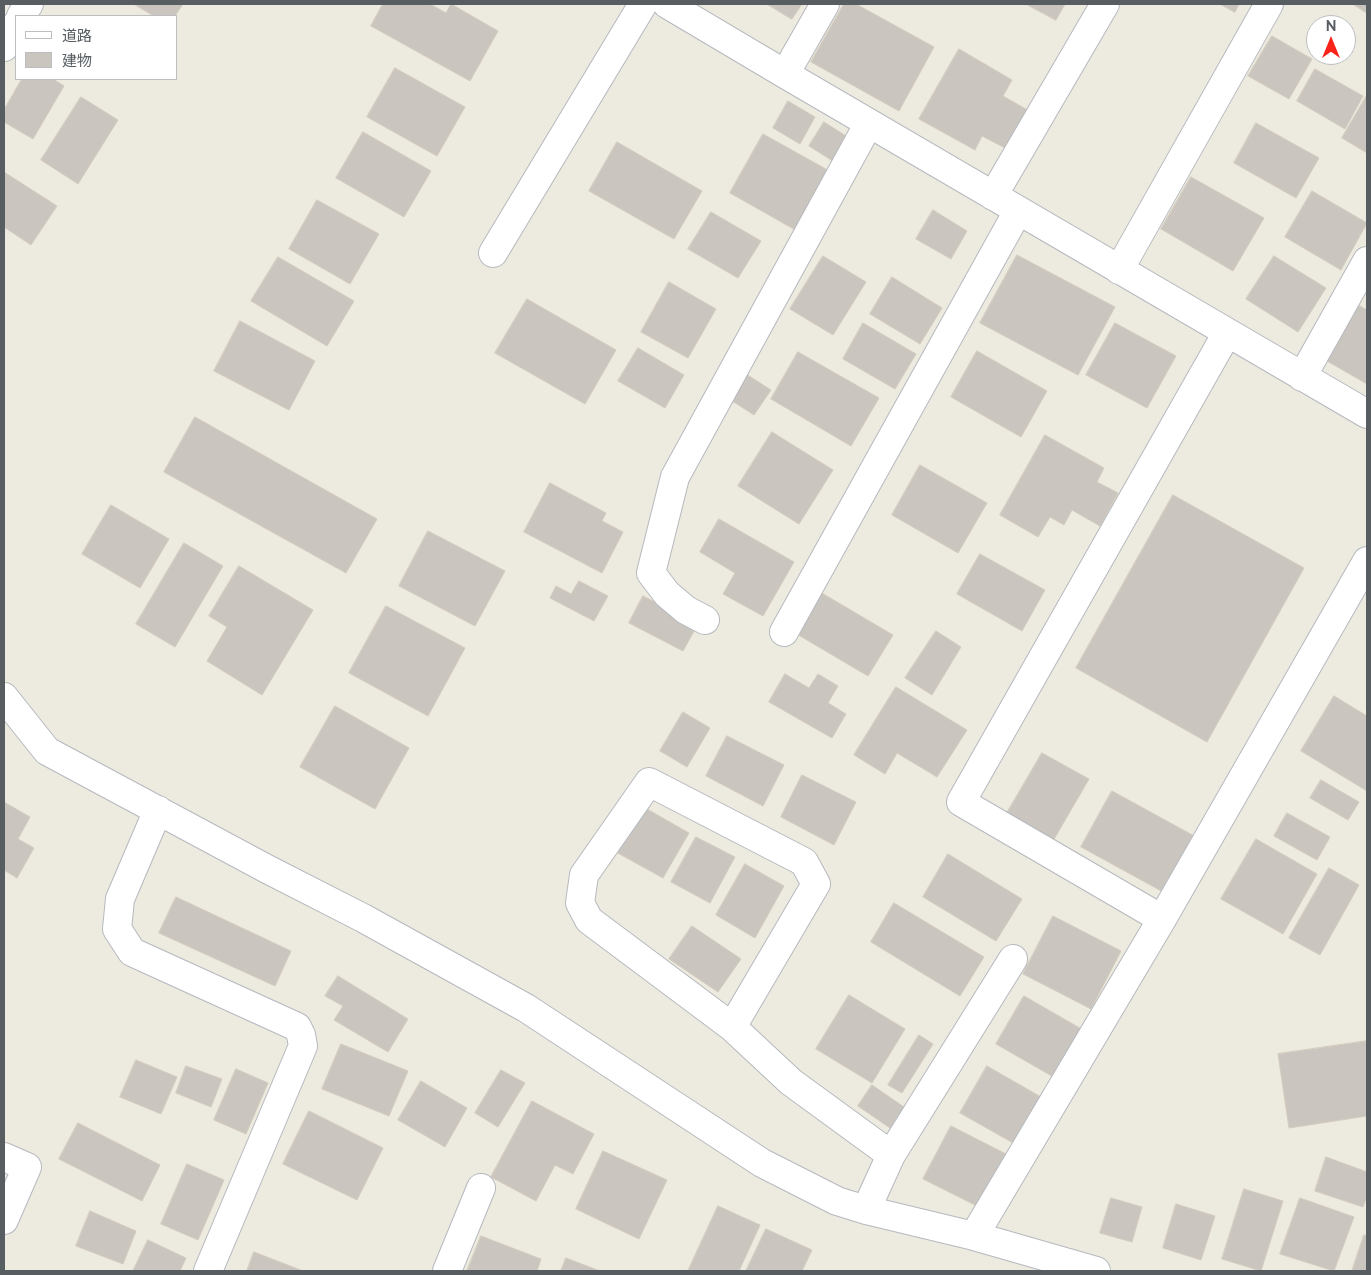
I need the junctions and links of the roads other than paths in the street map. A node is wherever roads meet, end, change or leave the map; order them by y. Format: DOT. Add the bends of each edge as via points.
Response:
graph roads {
  1 [pos="643,4"];
  2 [pos="667,4"];
  3 [pos="825,4"];
  4 [pos="1105,4"];
  5 [pos="1269,4"];
  6 [pos="15,27"];
  7 [pos="4,48"];
  8 [pos="784,74"];
  9 [pos="869,123"];
  10 [pos="992,196"];
  11 [pos="1018,211"];
  12 [pos="493,253"];
  13 [pos="1367,260"];
  14 [pos="1119,270"];
  15 [pos="1227,333"];
  16 [pos="1302,377"];
  17 [pos="1367,414"];
  18 [pos="1367,561"];
  19 [pos="705,620"];
  20 [pos="784,632"];
  21 [pos="4,697"];
  22 [pos="158,810"];
  23 [pos="1162,919"];
  24 [pos="1013,959"];
  25 [pos="732,1027"];
  26 [pos="891,1155"];
  27 [pos="4,1157"];
  28 [pos="481,1188"];
  29 [pos="866,1210"];
  30 [pos="4,1220"];
  31 [pos="974,1236"];
  32 [pos="208,1271"];
  33 [pos="447,1271"];
  34 [pos="1096,1271"];
  1 -- 12 [label="street"];
  2 -- 8 [label="street"];
  3 -- 8 [label="street"];
  4 -- 10 [label="street"];
  5 -- 14 [label="street"];
  6 -- 7 [label="street"];
  8 -- 9 [label="street"];
  9 -- 10 [label="street"];
  9 -- 19 [label="street" via="676,477 652,573 666,594"];
  10 -- 11 [label="street"];
  11 -- 14 [label="street"];
  11 -- 20 [label="street"];
  13 -- 16 [label="street"];
  14 -- 15 [label="street"];
  15 -- 16 [label="street"];
  15 -- 23 [label="street" via="961,802"];
  16 -- 17 [label="street"];
  18 -- 23 [label="street"];
  21 -- 22 [label="street" via="47,752"];
  22 -- 29 [label="street" via="526,1008 762,1163 837,1201"];
  22 -- 32 [label="street" via="120,899 118,929 132,952 297,1027 303,1046"];
  23 -- 31 [label="street"];
  24 -- 26 [label="street"];
  25 -- 25 [label="street" via="589,920 580,903 584,875 649,782 804,862 816,884"];
  25 -- 26 [label="street" via="791,1082"];
  26 -- 29 [label="street"];
  27 -- 30 [label="street" via="28,1167"];
  28 -- 33 [label="street"];
  29 -- 31 [label="street"];
  31 -- 34 [label="street"];
}
